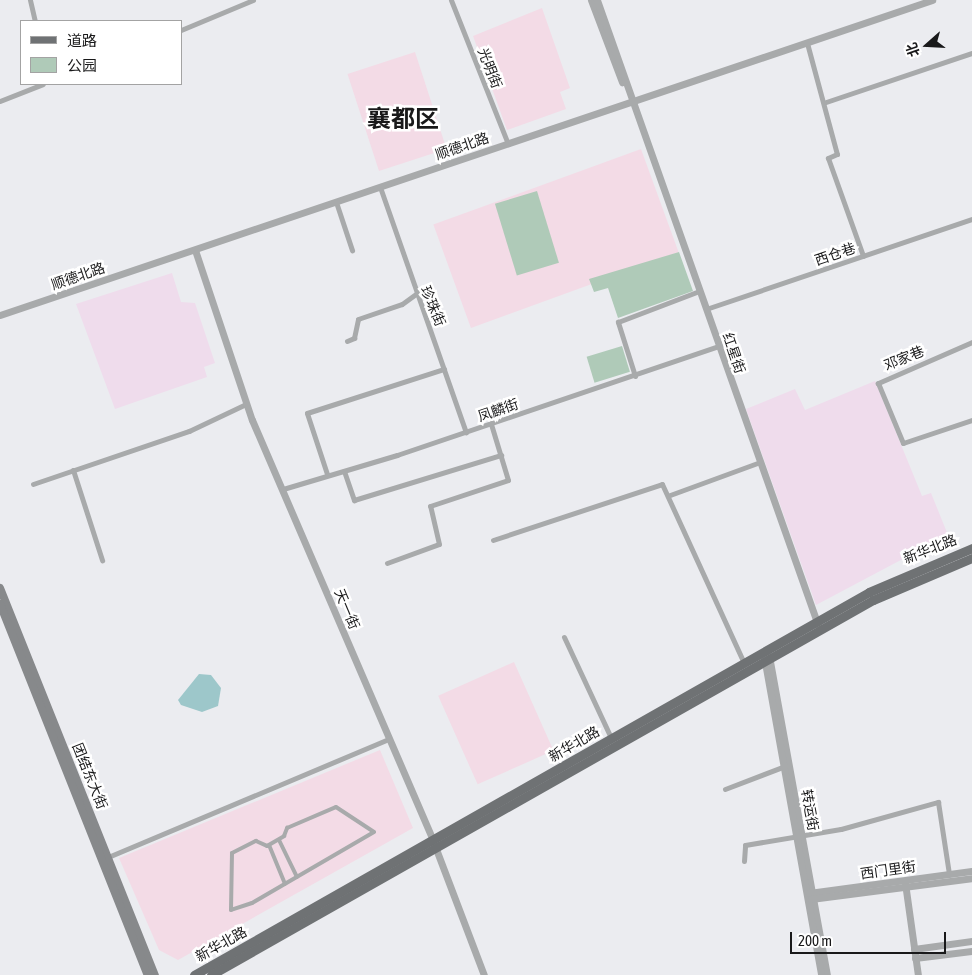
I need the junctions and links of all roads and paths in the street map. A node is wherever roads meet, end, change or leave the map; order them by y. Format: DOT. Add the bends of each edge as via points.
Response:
graph roads {
  1 [pos="30,0"];
  2 [pos="253,0"];
  3 [pos="451,0"];
  4 [pos="591,0"];
  5 [pos="597,0"];
  6 [pos="930,0"];
  7 [pos="35,20"];
  8 [pos="182,30"];
  9 [pos="807,43"];
  10 [pos="972,53"];
  11 [pos="624,84"];
  12 [pos="40,85"];
  13 [pos="0,101"];
  14 [pos="630,102"];
  15 [pos="826,102"];
  16 [pos="508,144"];
  17 [pos="380,187"];
  18 [pos="336,202"];
  19 [pos="972,219"];
  20 [pos="195,250"];
  21 [pos="352,250"];
  22 [pos="863,256"];
  23 [pos="699,291"];
  24 [pos="416,294"];
  25 [pos="706,309"];
  26 [pos="0,315"];
  27 [pos="347,342"];
  28 [pos="972,342"];
  29 [pos="719,346"];
  30 [pos="444,369"];
  31 [pos="635,376"];
  32 [pos="246,404"];
  33 [pos="972,420"];
  34 [pos="491,424"];
  35 [pos="466,432"];
  36 [pos="501,455"];
  37 [pos="760,462"];
  38 [pos="73,470"];
  39 [pos="344,471"];
  40 [pos="327,474"];
  41 [pos="33,484"];
  42 [pos="283,489"];
  43 [pos="670,495"];
  44 [pos="493,540"];
  45 [pos="972,548"];
  46 [pos="972,558"];
  47 [pos="102,560"];
  48 [pos="387,563"];
  49 [pos="0,588"];
  50 [pos="0,604"];
  51 [pos="818,626"];
  52 [pos="564,637"];
  53 [pos="766,655"];
  54 [pos="744,663"];
  55 [pos="611,738"];
  56 [pos="390,739"];
  57 [pos="786,766"];
  58 [pos="725,789"];
  59 [pos="799,837"];
  60 [pos="279,840"];
  61 [pos="269,845"];
  62 [pos="434,845"];
  63 [pos="108,857"];
  64 [pos="744,861"];
  65 [pos="972,871"];
  66 [pos="949,874"];
  67 [pos="297,877"];
  68 [pos="972,878"];
  69 [pos="285,884"];
  70 [pos="905,884"];
  71 [pos="810,896"];
  72 [pos="972,941"];
  73 [pos="914,949"];
  74 [pos="972,951"];
  75 [pos="915,958"];
  76 [pos="148,975"];
  77 [pos="155,975"];
  78 [pos="194,975"];
  79 [pos="211,975"];
  80 [pos="484,975"];
  81 [pos="822,975"];
  82 [pos="827,975"];
  83 [pos="918,975"];
  1 -- 7 [label="street"];
  2 -- 8 [label="street"];
  3 -- 16 [label="street, 光明街"];
  4 -- 11 [label="street, 红星街"];
  5 -- 11 [label="street, 红星街"];
  6 -- 9 [label="street, 顺德北路"];
  9 -- 14 [label="street, 顺德北路"];
  9 -- 15 [label="street"];
  10 -- 15 [label="street"];
  11 -- 14 [label="street, 红星街"];
  12 -- 13 [label="street"];
  14 -- 16 [label="street, 顺德北路"];
  14 -- 23 [label="street, 红星街"];
  15 -- 22 [label="street" via="837,154 828,158"];
  16 -- 17 [label="street, 顺德北路"];
  17 -- 18 [label="street, 顺德北路"];
  17 -- 24 [label="street, 珍珠街"];
  18 -- 20 [label="street, 顺德北路"];
  18 -- 21 [label="street"];
  19 -- 22 [label="street, 西仓巷"];
  20 -- 26 [label="street, 顺德北路"];
  20 -- 32 [label="street, 天一街"];
  22 -- 25 [label="street, 西仓巷"];
  23 -- 25 [label="street, 红星街"];
  23 -- 31 [label="street" via="618,322"];
  24 -- 27 [label="street" via="402,304 358,319 354,338"];
  24 -- 30 [label="street, 珍珠街"];
  25 -- 29 [label="street, 红星街"];
  28 -- 33 [label="street, 邓家巷" via="878,381 903,443"];
  29 -- 31 [label="street, 凤麟街"];
  29 -- 37 [label="street, 红星街"];
  30 -- 35 [label="street, 珍珠街"];
  30 -- 40 [label="street" via="306,413"];
  31 -- 34 [label="street, 凤麟街"];
  32 -- 38 [label="street" via="189,431"];
  32 -- 42 [label="street, 天一街"];
  34 -- 35 [label="street, 凤麟街"];
  34 -- 36 [label="street"];
  35 -- 39 [label="street, 凤麟街"];
  36 -- 39 [label="street" via="354,500"];
  36 -- 48 [label="street" via="507,482 430,506 439,544"];
  37 -- 43 [label="street"];
  37 -- 51 [label="street, 红星街"];
  38 -- 41 [label="street"];
  38 -- 47 [label="street"];
  39 -- 40 [label="street, 凤麟街"];
  40 -- 42 [label="street, 凤麟街"];
  42 -- 56 [label="street, 天一街"];
  43 -- 44 [label="street" via="661,484"];
  43 -- 54 [label="street"];
  45 -- 51 [label="main road, 新华北路" via="894,579"];
  46 -- 51 [label="main road, 新华北路" via="898,587"];
  49 -- 63 [label="main road, 团结东大街"];
  50 -- 76 [label="main road, 团结东大街"];
  51 -- 53 [label="main road, 新华北路"];
  52 -- 55 [label="street"];
  53 -- 54 [label="main road, 新华北路"];
  53 -- 57 [label="street, 转运街"];
  53 -- 62 [label="main road, 新华北路"];
  54 -- 55 [label="main road, 新华北路"];
  55 -- 62 [label="main road, 新华北路"];
  56 -- 62 [label="street, 天一街"];
  56 -- 63 [label="street"];
  57 -- 58 [label="street"];
  57 -- 59 [label="street, 转运街"];
  59 -- 64 [label="street" via="745,845"];
  59 -- 66 [label="street" via="938,802"];
  59 -- 71 [label="street, 转运街"];
  60 -- 61 [label="street"];
  60 -- 67 [label="street"];
  60 -- 67 [label="street" via="287,828 336,807 374,832"];
  61 -- 69 [label="street"];
  61 -- 69 [label="street" via="256,841 232,852 231,910"];
  62 -- 78 [label="main road, 新华北路"];
  62 -- 79 [label="main road, 新华北路"];
  62 -- 80 [label="street, 天一街"];
  63 -- 77 [label="main road, 团结东大街"];
  65 -- 66 [label="street, 西门里街"];
  66 -- 70 [label="street, 西门里街"];
  67 -- 69 [label="street"];
  68 -- 70 [label="street"];
  70 -- 71 [label="street"];
  70 -- 73 [label="street"];
  71 -- 81 [label="street, 转运街"];
  71 -- 82 [label="street, 转运街"];
  72 -- 73 [label="street"];
  73 -- 75 [label="street"];
  74 -- 75 [label="street"];
  75 -- 83 [label="street"];
}
